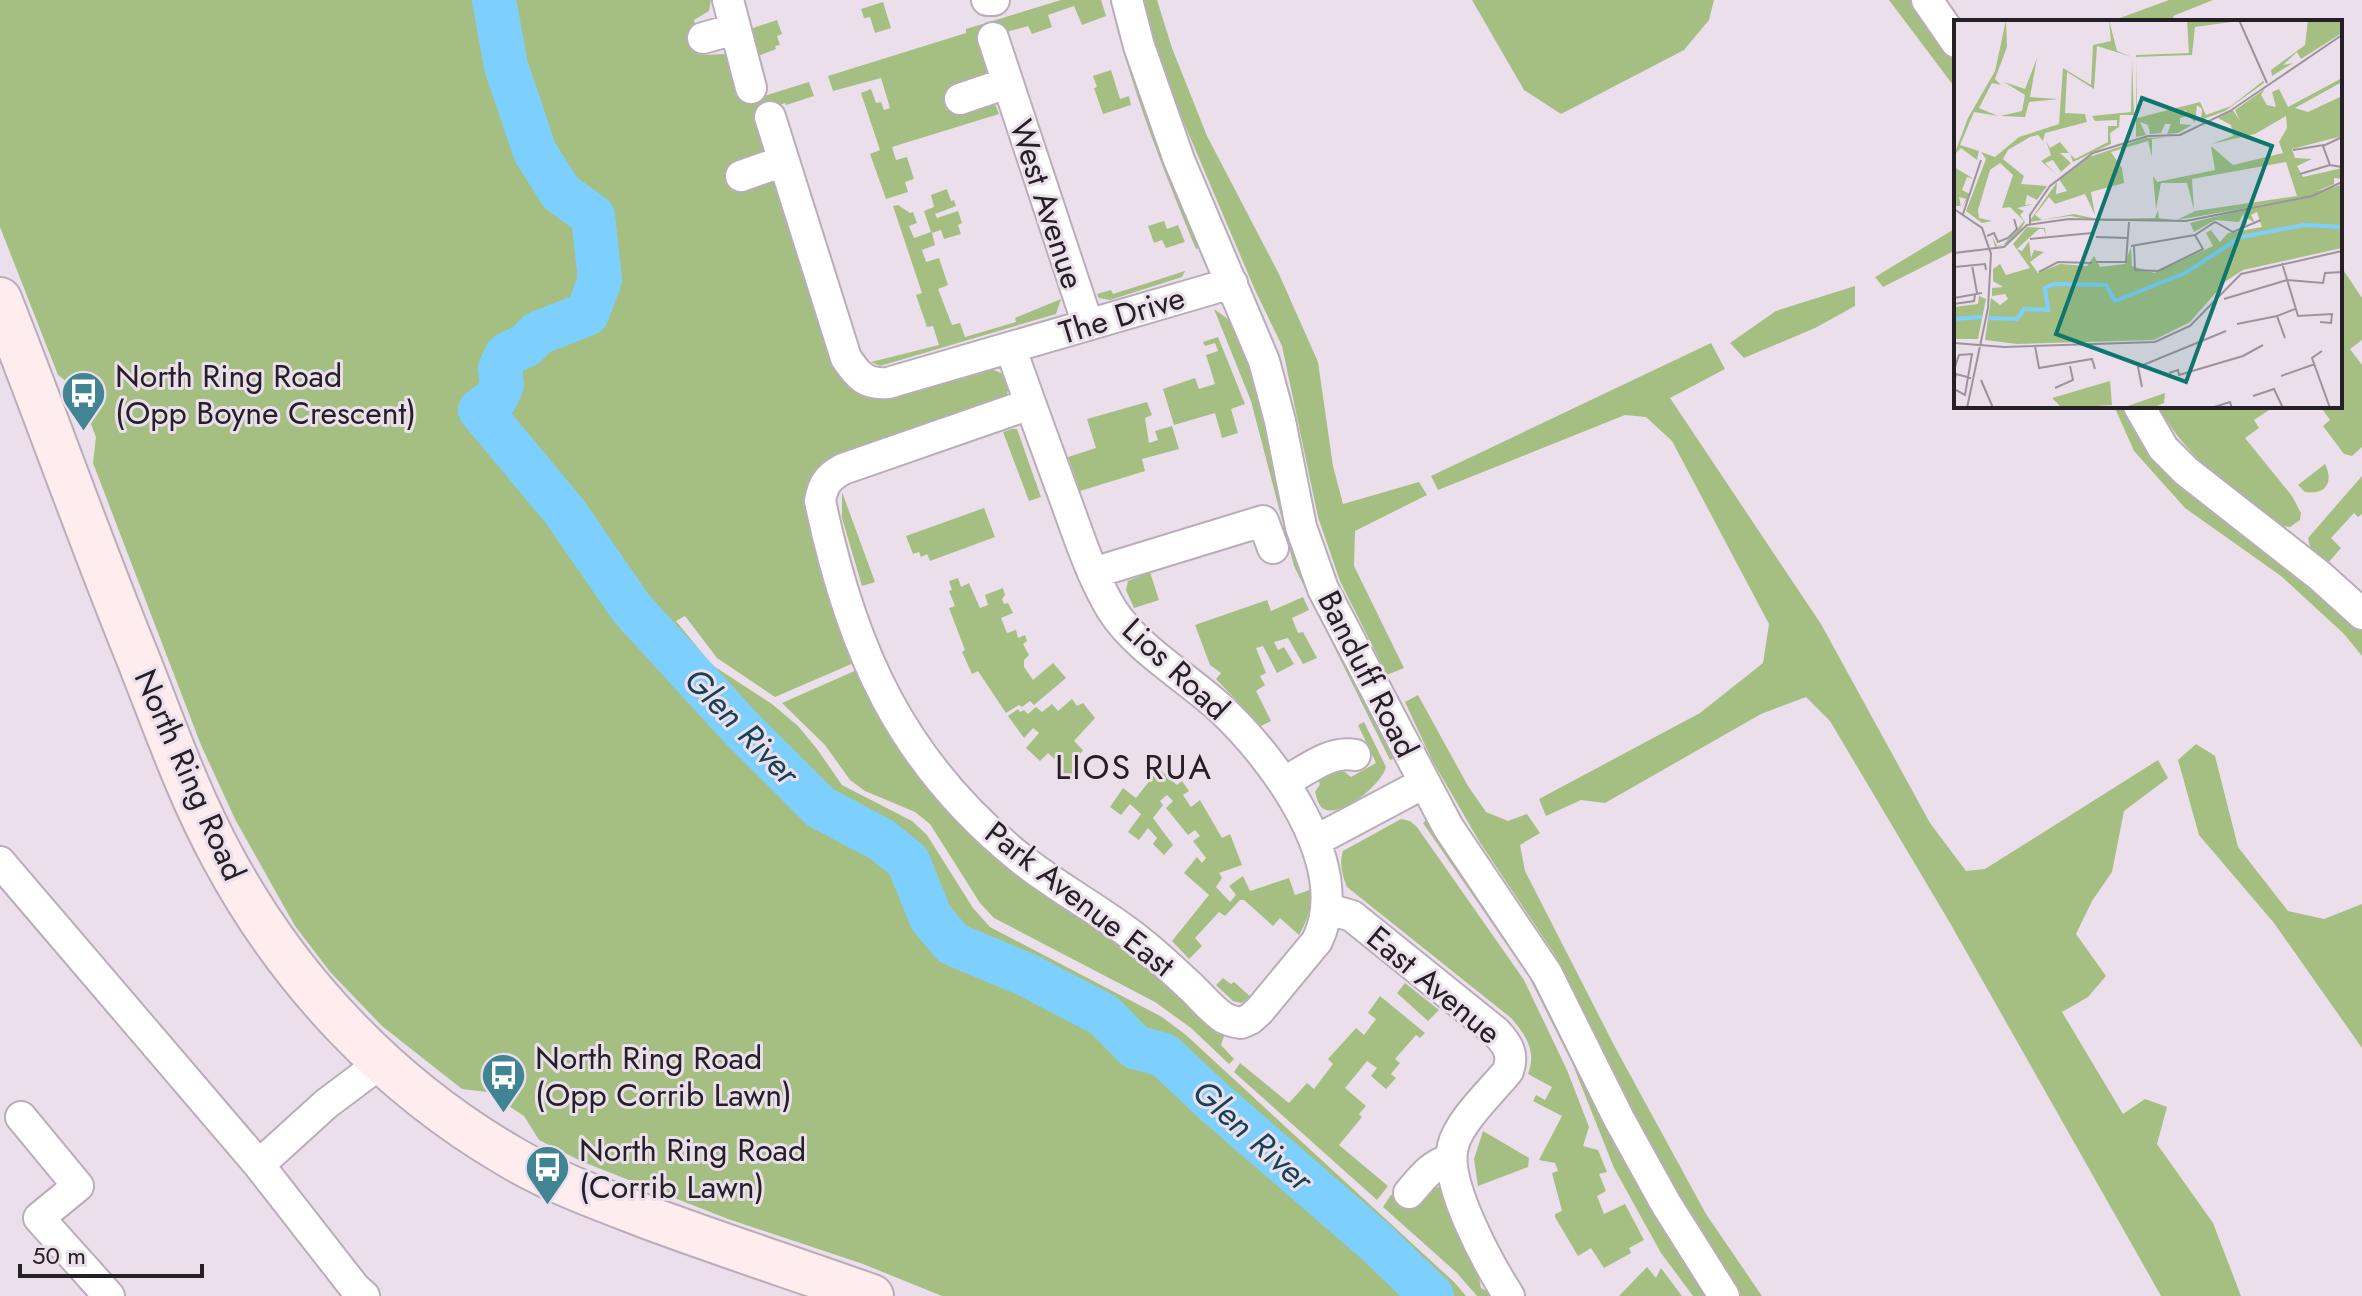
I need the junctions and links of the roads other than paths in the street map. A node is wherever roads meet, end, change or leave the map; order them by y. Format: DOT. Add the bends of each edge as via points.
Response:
graph roads {
  1 [pos="728,0"];
  2 [pos="987,0"];
  3 [pos="994,0"];
  4 [pos="1127,0"];
  5 [pos="1927,0"];
  6 [pos="735,29"];
  7 [pos="703,38"];
  8 [pos="993,38"];
  9 [pos="1954,39"];
  10 [pos="1007,83"];
  11 [pos="751,88"];
  12 [pos="960,99"];
  13 [pos="770,117"];
  14 [pos="784,161"];
  15 [pos="741,176"];
  16 [pos="1232,283"];
  17 [pos="0,299"];
  18 [pos="1088,325"];
  19 [pos="1011,349"];
  20 [pos="1030,404"];
  21 [pos="2140,408"];
  22 [pos="1273,548"];
  23 [pos="1093,573"];
  24 [pos="2362,614"];
  25 [pos="1355,755"];
  26 [pos="1285,782"];
  27 [pos="1424,783"];
  28 [pos="1315,841"];
  29 [pos="0,862"];
  30 [pos="1328,909"];
  31 [pos="382,1062"];
  32 [pos="21,1117"];
  33 [pos="1451,1159"];
  34 [pos="259,1165"];
  35 [pos="1409,1193"];
  36 [pos="355,1293"];
  37 [pos="109,1296"];
  38 [pos="872,1296"];
  39 [pos="1509,1296"];
  40 [pos="1724,1296"];
  1 -- 6 [label="street"];
  2 -- 3 [label="street"];
  4 -- 16 [label="street, Banduff Road" via="1174,147"];
  5 -- 9 [label="street"];
  6 -- 7 [label="street"];
  6 -- 11 [label="street"];
  8 -- 10 [label="street, West Avenue"];
  10 -- 12 [label="street, West Avenue"];
  10 -- 18 [label="street, West Avenue"];
  13 -- 14 [label="street"];
  14 -- 15 [label="street"];
  14 -- 19 [label="street, The Drive" via="846,358 856,374 875,384 888,383"];
  16 -- 18 [label="street, The Drive"];
  16 -- 27 [label="street, Banduff Road" via="1272,389 1294,498 1323,589"];
  17 -- 31 [label="main road, North Ring Road" via="106,579 217,846 283,953"];
  18 -- 19 [label="street, The Drive"];
  19 -- 20 [label="street, Lios Road"];
  20 -- 23 [label="street, Lios Road"];
  20 -- 30 [label="street, Park Avenue East" via="843,469 823,488 820,501 843,592 884,697 907,737 979,822 1021,859 1133,936 1221,1016 1241,1023 1259,1011 1317,941"];
  21 -- 24 [label="street" via="2163,448 2186,471"];
  22 -- 23 [label="street" via="1263,521"];
  23 -- 26 [label="street, Lios Road" via="1132,633 1220,708"];
  25 -- 26 [label="street" via="1333,756"];
  26 -- 28 [label="street, Lios Road"];
  27 -- 28 [label="street"];
  27 -- 40 [label="street, Banduff Road" via="1547,974 1619,1119"];
  28 -- 30 [label="street, Lios Road"];
  29 -- 34 [label="street"];
  30 -- 33 [label="street, East Avenue" via="1352,916 1506,1043 1508,1071 1460,1130"];
  31 -- 34 [label="street"];
  31 -- 38 [label="main road, North Ring Road" via="476,1135 565,1185"];
  32 -- 37 [label="street" via="78,1186 39,1218"];
  33 -- 35 [label="street" via="1428,1171"];
  33 -- 39 [label="street" via="1473,1230"];
  34 -- 36 [label="street"];
}
